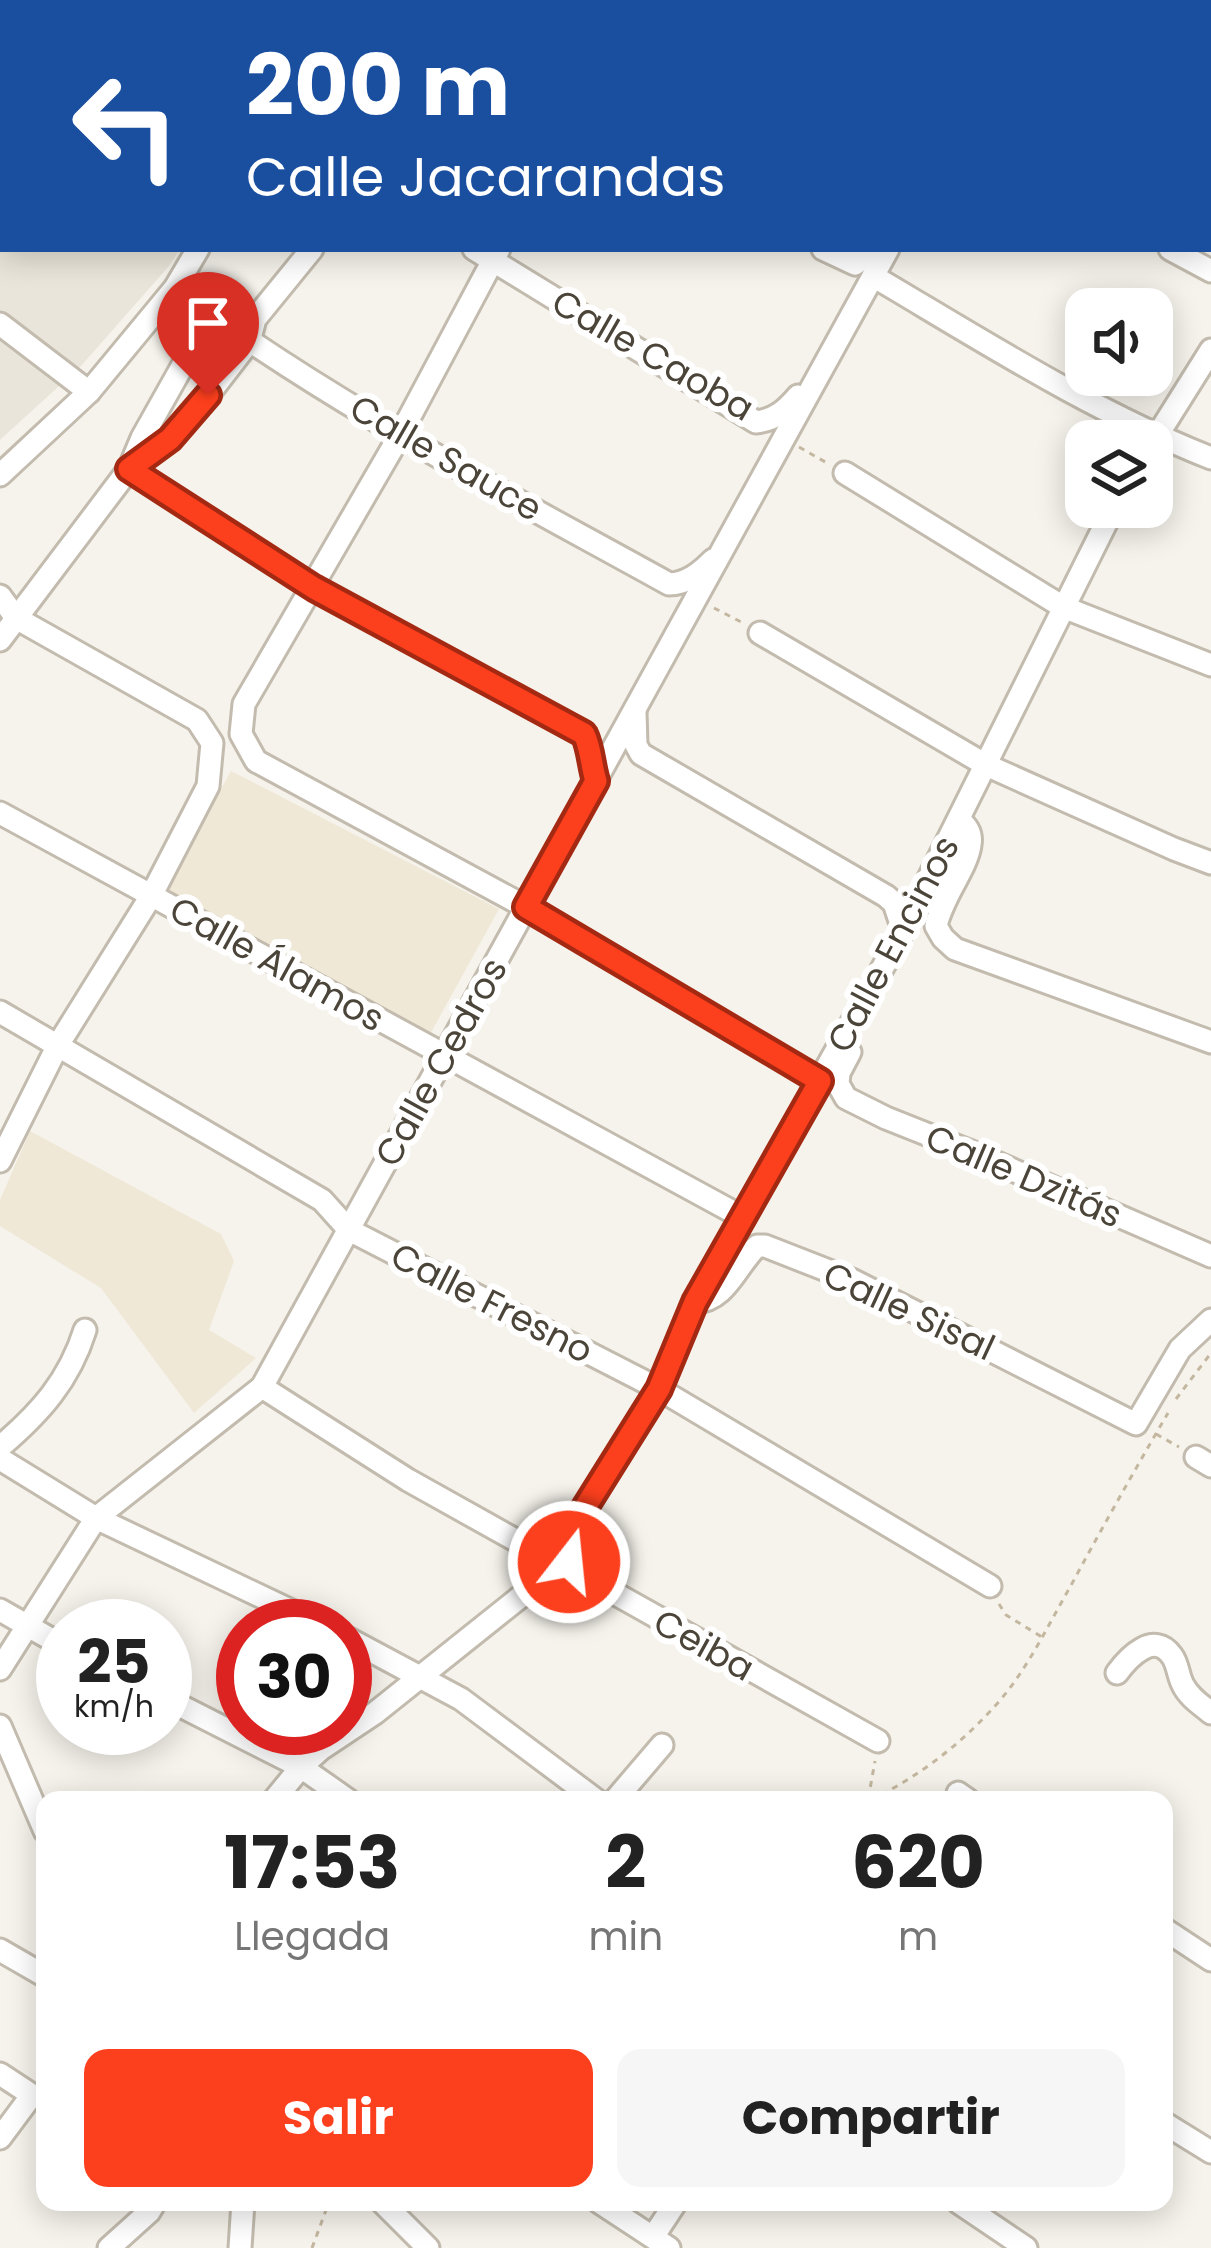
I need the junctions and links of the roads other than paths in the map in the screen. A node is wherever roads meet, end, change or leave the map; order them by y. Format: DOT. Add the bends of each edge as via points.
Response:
graph roads {
  1 [pos="196,252"];
  2 [pos="309,252"];
  3 [pos="829,252"];
  4 [pos="870,252"];
  5 [pos="886,252"];
  6 [pos="1176,252"];
  7 [pos="489,253"];
  8 [pos="1211,271"];
  9 [pos="873,276"];
  10 [pos="175,288"];
  11 [pos="211,315"];
  12 [pos="0,324"];
  13 [pos="249,342"];
  14 [pos="1211,350"];
  15 [pos="822,369"];
  16 [pos="89,392"];
  17 [pos="1119,420"];
  18 [pos="1167,420"];
  19 [pos="400,435"];
  20 [pos="1173,446"];
  21 [pos="1211,458"];
  22 [pos="129,469"];
  23 [pos="844,473"];
  24 [pos="0,476"];
  25 [pos="1103,528"];
  26 [pos="722,551"];
  27 [pos="314,588"];
  28 [pos="0,596"];
  29 [pos="1063,607"];
  30 [pos="16,618"];
  31 [pos="760,633"];
  32 [pos="0,640"];
  33 [pos="1211,665"];
  34 [pos="634,710"];
  35 [pos="986,764"];
  36 [pos="596,781"];
  37 [pos="0,813"];
  38 [pos="959,820"];
  39 [pos="1211,862"];
  40 [pos="152,896"];
  41 [pos="526,907"];
  42 [pos="903,930"];
  43 [pos="869,991"];
  44 [pos="0,1012"];
  45 [pos="1211,1042"];
  46 [pos="58,1045"];
  47 [pos="445,1055"];
  48 [pos="820,1081"];
  49 [pos="841,1091"];
  50 [pos="793,1130"];
  51 [pos="0,1161"];
  52 [pos="744,1218"];
  53 [pos="349,1229"];
  54 [pos="1211,1256"];
  55 [pos="695,1302"];
  56 [pos="1211,1320"];
  57 [pos="85,1330"];
  58 [pos="262,1387"];
  59 [pos="659,1389"];
  60 [pos="0,1447"];
  61 [pos="0,1459"];
  62 [pos="96,1518"];
  63 [pos="574,1525"];
  64 [pos="551,1560"];
  65 [pos="990,1586"];
  66 [pos="266,1599"];
  67 [pos="0,1610"];
  68 [pos="25,1627"];
  69 [pos="36,1632"];
  70 [pos="372,1652"];
  71 [pos="0,1669"];
  72 [pos="1117,1673"];
  73 [pos="420,1678"];
  74 [pos="192,1712"];
  75 [pos="1211,1712"];
  76 [pos="0,1726"];
  77 [pos="878,1741"];
  78 [pos="662,1745"];
  79 [pos="301,1767"];
  80 [pos="281,1791"];
  81 [pos="335,1791"];
  82 [pos="584,1791"];
  83 [pos="623,1791"];
  84 [pos="36,1810"];
  85 [pos="1173,1935"];
  86 [pos="0,1950"];
  87 [pos="1211,1960"];
  88 [pos="36,1971"];
  89 [pos="0,2074"];
  90 [pos="36,2092"];
  91 [pos="36,2096"];
  92 [pos="1173,2128"];
  93 [pos="0,2138"];
  94 [pos="1211,2152"];
  95 [pos="149,2211"];
  96 [pos="242,2211"];
  97 [pos="391,2211"];
  98 [pos="613,2211"];
  99 [pos="673,2211"];
  100 [pos="971,2211"];
  101 [pos="661,2242"];
  102 [pos="109,2248"];
  103 [pos="240,2248"];
  104 [pos="428,2248"];
  105 [pos="1025,2248"];
  1 -- 10 [label="street"];
  2 -- 13 [label="street" via="255,319"];
  3 -- 4 [label="street" via="854,264"];
  5 -- 9 [label="street, Calle Cedros"];
  6 -- 8 [label="street"];
  7 -- 15 [label="street, Calle Caoba" via="756,422 782,413"];
  7 -- 19 [label="street"];
  9 -- 15 [label="street, Calle Cedros"];
  9 -- 17 [label="street"];
  10 -- 11 [label="street, Calle Sauce"];
  10 -- 16 [label="street"];
  11 -- 13 [label="street, Calle Sauce"];
  11 -- 22 [label="street"];
  12 -- 16 [label="street"];
  13 -- 19 [label="street, Calle Sauce"];
  13 -- 22 [label="street" via="170,439"];
  14 -- 18 [label="street"];
  15 -- 26 [label="street, Calle Cedros"];
  16 -- 24 [label="street"];
  19 -- 26 [label="street, Calle Sauce" via="669,584 694,576"];
  19 -- 27 [label="street"];
  20 -- 21 [label="street"];
  22 -- 27 [label="street"];
  22 -- 30 [label="street"];
  23 -- 29 [label="street"];
  25 -- 29 [label="street, Calle Encinos"];
  26 -- 34 [label="street, Calle Cedros"];
  27 -- 36 [label="street" via="584,734"];
  27 -- 41 [label="street" via="244,704 241,734 256,761"];
  28 -- 30 [label="street"];
  29 -- 33 [label="street"];
  29 -- 35 [label="street, Calle Encinos"];
  30 -- 32 [label="street"];
  30 -- 40 [label="street" via="197,720 212,743 208,786"];
  31 -- 35 [label="street"];
  34 -- 36 [label="street, Calle Cedros"];
  34 -- 42 [label="street" via="641,754 886,896"];
  35 -- 38 [label="street, Calle Encinos"];
  35 -- 39 [label="street"];
  36 -- 41 [label="street, Calle Cedros"];
  37 -- 40 [label="street, Calle Álamos"];
  38 -- 42 [label="street, Calle Encinos"];
  38 -- 45 [label="street" via="971,844 936,926 955,949"];
  40 -- 46 [label="street"];
  40 -- 47 [label="street, Calle Álamos"];
  41 -- 47 [label="street, Calle Cedros"];
  41 -- 48 [label="street"];
  42 -- 43 [label="street, Calle Encinos"];
  43 -- 48 [label="street, Calle Encinos"];
  43 -- 49 [label="street" via="872,1006 839,1073"];
  44 -- 46 [label="street, Calle Fresno"];
  46 -- 51 [label="street"];
  46 -- 53 [label="street, Calle Fresno" via="322,1200"];
  47 -- 52 [label="street, Calle Álamos"];
  47 -- 53 [label="street, Calle Cedros"];
  48 -- 50 [label="street, Calle Encinos"];
  49 -- 50 [label="street"];
  49 -- 54 [label="street, Calle Dzitás" via="886,1118"];
  50 -- 52 [label="street, Calle Encinos"];
  52 -- 55 [label="street, Calle Encinos"];
  53 -- 58 [label="street, Calle Cedros"];
  53 -- 59 [label="street, Calle Fresno"];
  55 -- 56 [label="street, Calle Sisal" via="719,1294 749,1253 765,1246 869,1288 1146,1429 1180,1349"];
  55 -- 59 [label="street, Calle Encinos"];
  57 -- 60 [label="street" via="69,1373"];
  58 -- 62 [label="street, Calle Cedros"];
  58 -- 64 [label="street"];
  59 -- 63 [label="street, Calle Encinos"];
  59 -- 65 [label="street, Calle Fresno"];
  61 -- 62 [label="street"];
  62 -- 66 [label="street"];
  62 -- 68 [label="street, Calle Cedros"];
  63 -- 64 [label="street, Calle Encinos"];
  63 -- 77 [label="street, Ceiba" via="573,1570"];
  64 -- 73 [label="street, Calle Encinos" via="529,1590"];
  67 -- 68 [label="street"];
  68 -- 69 [label="street"];
  68 -- 71 [label="street, Calle Cedros"];
  70 -- 73 [label="street"];
  72 -- 75 [label="street" via="1138,1649 1166,1650 1184,1687"];
  73 -- 79 [label="street, Calle Encinos"];
  73 -- 82 [label="street"];
  74 -- 79 [label="street"];
  76 -- 84 [label="street"];
  78 -- 83 [label="street"];
  79 -- 80 [label="street, Calle Encinos"];
  79 -- 81 [label="street"];
  85 -- 87 [label="street"];
  86 -- 88 [label="street"];
  89 -- 90 [label="street"];
  91 -- 93 [label="street"];
  92 -- 94 [label="street"];
  95 -- 102 [label="street"];
  96 -- 103 [label="street"];
  97 -- 104 [label="street"];
  98 -- 101 [label="street"];
  99 -- 101 [label="street"];
  100 -- 105 [label="street"];
}
